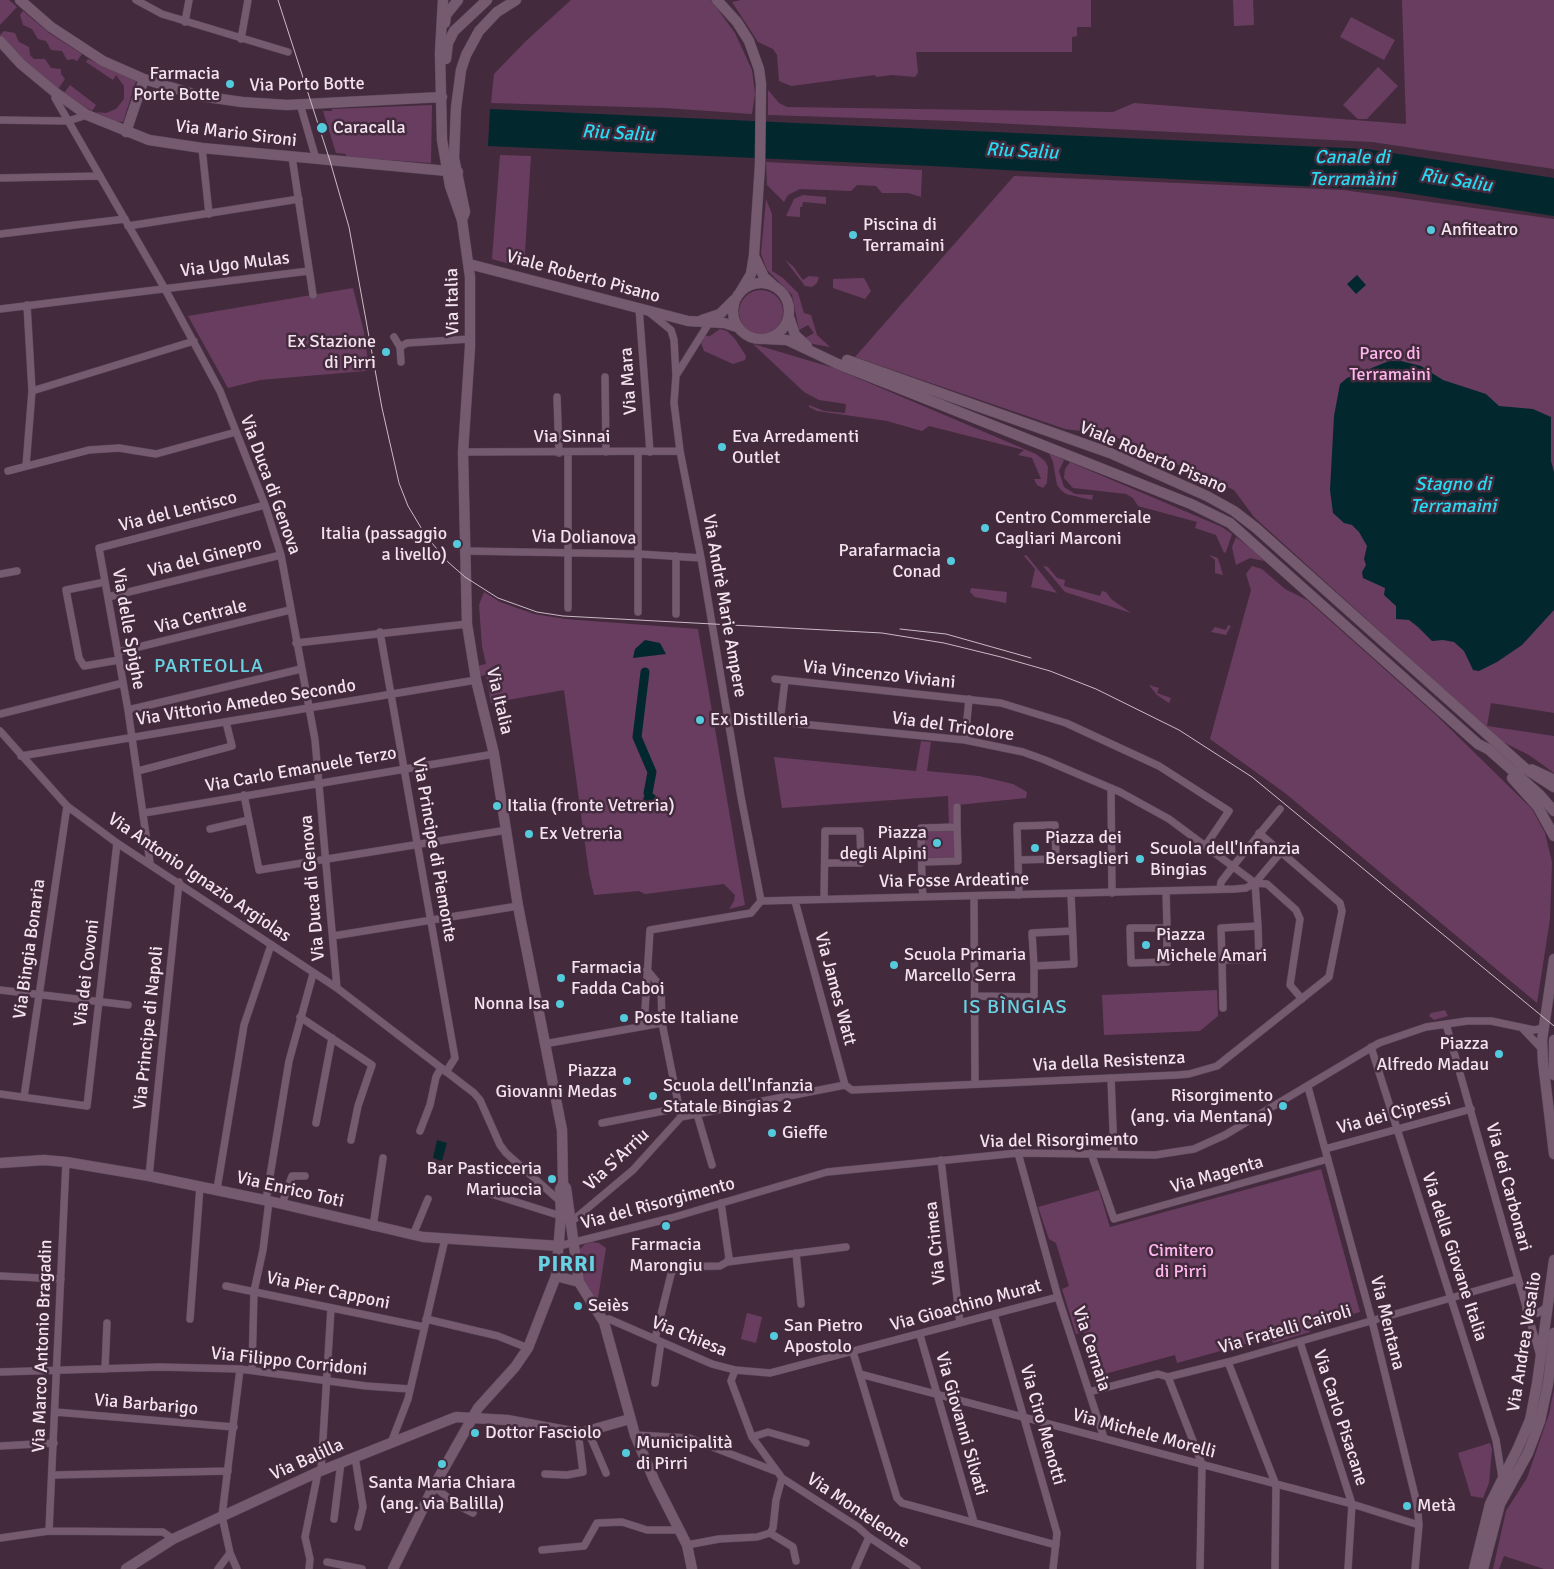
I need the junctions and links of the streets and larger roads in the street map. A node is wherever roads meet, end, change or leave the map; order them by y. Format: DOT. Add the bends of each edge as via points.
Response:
graph roads {
  1 [pos="20,0"];
  2 [pos="136,0"];
  3 [pos="188,0"];
  4 [pos="248,0"];
  5 [pos="443,0"];
  6 [pos="458,0"];
  7 [pos="487,0"];
  8 [pos="516,0"];
  9 [pos="720,1"];
  10 [pos="185,22"];
  11 [pos="441,38"];
  12 [pos="241,40"];
  13 [pos="1,44"];
  14 [pos="288,52"];
  15 [pos="144,79"];
  16 [pos="56,94"];
  17 [pos="442,97"];
  18 [pos="300,104"];
  19 [pos="87,115"];
  20 [pos="0,120"];
  21 [pos="68,121"];
  22 [pos="126,132"];
  23 [pos="202,148"];
  24 [pos="292,157"];
  25 [pos="316,160"];
  26 [pos="446,172"];
  27 [pos="458,172"];
  28 [pos="100,176"];
  29 [pos="0,178"];
  30 [pos="299,200"];
  31 [pos="209,214"];
  32 [pos="462,220"];
  33 [pos="127,223"];
  34 [pos="0,234"];
  35 [pos="754,255"];
  36 [pos="469,264"];
  37 [pos="309,270"];
  38 [pos="773,286"];
  39 [pos="165,289"];
  40 [pos="313,295"];
  41 [pos="738,296"];
  42 [pos="27,305"];
  43 [pos="0,309"];
  44 [pos="643,309"];
  45 [pos="789,317"];
  46 [pos="688,321"];
  47 [pos="708,323"];
  48 [pos="737,326"];
  49 [pos="394,337"];
  50 [pos="470,339"];
  51 [pos="766,339"];
  52 [pos="194,341"];
  53 [pos="400,347"];
  54 [pos="401,362"];
  55 [pos="676,375"];
  56 [pos="605,377"];
  57 [pos="32,391"];
  58 [pos="557,397"];
  59 [pos="236,432"];
  60 [pos="680,451"];
  61 [pos="463,452"];
  62 [pos="606,452"];
  63 [pos="638,452"];
  64 [pos="650,452"];
  65 [pos="558,453"];
  66 [pos="568,453"];
  67 [pos="26,466"];
  68 [pos="8,471"];
  69 [pos="265,505"];
  70 [pos="98,548"];
  71 [pos="465,551"];
  72 [pos="568,553"];
  73 [pos="638,554"];
  74 [pos="281,555"];
  75 [pos="676,556"];
  76 [pos="701,558"];
  77 [pos="17,571"];
  78 [pos="0,574"];
  79 [pos="105,582"];
  80 [pos="108,597"];
  81 [pos="568,608"];
  82 [pos="290,610"];
  83 [pos="638,612"];
  84 [pos="676,614"];
  85 [pos="467,624"];
  86 [pos="380,632"];
  87 [pos="296,643"];
  88 [pos="118,656"];
  89 [pos="301,669"];
  90 [pos="775,679"];
  91 [pos="476,680"];
  92 [pos="785,680"];
  93 [pos="122,683"];
  94 [pos="392,694"];
  95 [pos="969,699"];
  96 [pos="309,708"];
  97 [pos="128,710"];
  98 [pos="0,714"];
  99 [pos="729,720"];
  100 [pos="226,722"];
  101 [pos="780,722"];
  102 [pos="0,731"];
  103 [pos="132,737"];
  104 [pos="3,740"];
  105 [pos="965,740"];
  106 [pos="1478,744"];
  107 [pos="494,754"];
  108 [pos="21,756"];
  109 [pos="1516,760"];
  110 [pos="404,768"];
  111 [pos="138,771"];
  112 [pos="1554,778"];
  113 [pos="318,783"];
  114 [pos="1554,787"];
  115 [pos="1111,788"];
  116 [pos="244,795"];
  117 [pos="67,806"];
  118 [pos="957,807"];
  119 [pos="1280,808"];
  120 [pos="1554,811"];
  121 [pos="144,813"];
  122 [pos="249,820"];
  123 [pos="957,827"];
  124 [pos="210,829"];
  125 [pos="508,830"];
  126 [pos="1259,833"];
  127 [pos="1554,836"];
  128 [pos="117,843"];
  129 [pos="1206,845"];
  130 [pos="418,846"];
  131 [pos="1281,852"];
  132 [pos="325,859"];
  133 [pos="1018,860"];
  134 [pos="922,862"];
  135 [pos="150,863"];
  136 [pos="825,863"];
  137 [pos="1234,865"];
  138 [pos="179,882"];
  139 [pos="1255,882"];
  140 [pos="1220,889"];
  141 [pos="1166,891"];
  142 [pos="1112,892"];
  143 [pos="1071,894"];
  144 [pos="1019,895"];
  145 [pos="923,896"];
  146 [pos="974,896"];
  147 [pos="824,899"];
  148 [pos="795,900"];
  149 [pos="761,901"];
  150 [pos="518,906"];
  151 [pos="431,920"];
  152 [pos="1258,926"];
  153 [pos="1166,928"];
  154 [pos="1072,931"];
  155 [pos="333,936"];
  156 [pos="271,945"];
  157 [pos="1554,959"];
  158 [pos="1222,960"];
  159 [pos="1034,966"];
  160 [pos="647,970"];
  161 [pos="313,974"];
  162 [pos="337,988"];
  163 [pos="0,990"];
  164 [pos="39,994"];
  165 [pos="974,996"];
  166 [pos="1302,999"];
  167 [pos="98,1000"];
  168 [pos="128,1004"];
  169 [pos="1223,1008"];
  170 [pos="300,1016"];
  171 [pos="662,1023"];
  172 [pos="1446,1024"];
  173 [pos="644,1026"];
  174 [pos="1544,1028"];
  175 [pos="1522,1029"];
  176 [pos="332,1038"];
  177 [pos="1554,1040"];
  178 [pos="544,1044"];
  179 [pos="1371,1047"];
  180 [pos="1543,1050"];
  181 [pos="443,1070"];
  182 [pos="1554,1075"];
  183 [pos="1111,1078"];
  184 [pos="975,1083"];
  185 [pos="845,1085"];
  186 [pos="1308,1087"];
  187 [pos="0,1094"];
  188 [pos="24,1097"];
  189 [pos="679,1108"];
  190 [pos="1471,1109"];
  191 [pos="697,1114"];
  192 [pos="681,1118"];
  193 [pos="316,1123"];
  194 [pos="602,1123"];
  195 [pos="1397,1129"];
  196 [pos="420,1131"];
  197 [pos="351,1140"];
  198 [pos="1325,1149"];
  199 [pos="1018,1152"];
  200 [pos="1091,1153"];
  201 [pos="1114,1154"];
  202 [pos="1554,1154"];
  203 [pos="383,1158"];
  204 [pos="1328,1159"];
  205 [pos="941,1160"];
  206 [pos="0,1162"];
  207 [pos="66,1162"];
  208 [pos="712,1165"];
  209 [pos="150,1176"];
  210 [pos="305,1176"];
  211 [pos="563,1184"];
  212 [pos="200,1186"];
  213 [pos="217,1189"];
  214 [pos="488,1193"];
  215 [pos="428,1199"];
  216 [pos="268,1200"];
  217 [pos="560,1202"];
  218 [pos="721,1203"];
  219 [pos="282,1204"];
  220 [pos="561,1216"];
  221 [pos="571,1222"];
  222 [pos="373,1227"];
  223 [pos="413,1235"];
  224 [pos="445,1239"];
  225 [pos="573,1243"];
  226 [pos="559,1246"];
  227 [pos="846,1247"];
  228 [pos="796,1253"];
  229 [pos="1554,1260"];
  230 [pos="727,1262"];
  231 [pos="0,1276"];
  232 [pos="61,1279"];
  233 [pos="555,1279"];
  234 [pos="1517,1279"];
  235 [pos="579,1282"];
  236 [pos="226,1286"];
  237 [pos="254,1291"];
  238 [pos="1058,1297"];
  239 [pos="1452,1298"];
  240 [pos="801,1304"];
  241 [pos="1547,1307"];
  242 [pos="331,1308"];
  243 [pos="1526,1309"];
  244 [pos="994,1314"];
  245 [pos="190,1319"];
  246 [pos="426,1319"];
  247 [pos="603,1320"];
  248 [pos="1372,1321"];
  249 [pos="107,1323"];
  250 [pos="960,1323"];
  251 [pos="424,1327"];
  252 [pos="1554,1333"];
  253 [pos="920,1334"];
  254 [pos="658,1340"];
  255 [pos="1300,1342"];
  256 [pos="528,1348"];
  257 [pos="853,1352"];
  258 [pos="1540,1357"];
  259 [pos="1228,1362"];
  260 [pos="105,1369"];
  261 [pos="240,1369"];
  262 [pos="56,1370"];
  263 [pos="252,1370"];
  264 [pos="735,1370"];
  265 [pos="0,1372"];
  266 [pos="860,1374"];
  267 [pos="1168,1377"];
  268 [pos="328,1380"];
  269 [pos="654,1383"];
  270 [pos="410,1389"];
  271 [pos="1089,1392"];
  272 [pos="938,1396"];
  273 [pos="55,1412"];
  274 [pos="473,1418"];
  275 [pos="1024,1418"];
  276 [pos="630,1419"];
  277 [pos="234,1427"];
  278 [pos="583,1432"];
  279 [pos="636,1435"];
  280 [pos="752,1437"];
  281 [pos="1104,1438"];
  282 [pos="391,1442"];
  283 [pos="54,1443"];
  284 [pos="806,1443"];
  285 [pos="0,1446"];
  286 [pos="355,1457"];
  287 [pos="342,1462"];
  288 [pos="1202,1464"];
  289 [pos="228,1471"];
  290 [pos="320,1471"];
  291 [pos="775,1471"];
  292 [pos="606,1473"];
  293 [pos="544,1474"];
  294 [pos="52,1475"];
  295 [pos="782,1478"];
  296 [pos="1502,1478"];
  297 [pos="1276,1484"];
  298 [pos="434,1486"];
  299 [pos="1352,1504"];
  300 [pos="472,1513"];
  301 [pos="222,1516"];
  302 [pos="334,1519"];
  303 [pos="974,1522"];
  304 [pos="1419,1525"];
  305 [pos="358,1527"];
  306 [pos="680,1530"];
  307 [pos="49,1531"];
  308 [pos="770,1533"];
  309 [pos="868,1537"];
  310 [pos="0,1538"];
  311 [pos="173,1539"];
  312 [pos="687,1545"];
  313 [pos="1056,1545"];
  314 [pos="542,1550"];
  315 [pos="230,1553"];
  316 [pos="796,1561"];
  317 [pos="327,1562"];
  318 [pos="126,1569"];
  319 [pos="218,1569"];
  320 [pos="238,1569"];
  321 [pos="309,1569"];
  322 [pos="362,1569"];
  323 [pos="394,1569"];
  324 [pos="692,1569"];
  325 [pos="855,1569"];
  326 [pos="917,1569"];
  327 [pos="1053,1569"];
  328 [pos="1200,1569"];
  329 [pos="1275,1569"];
  330 [pos="1348,1569"];
  331 [pos="1415,1569"];
  332 [pos="1474,1569"];
  333 [pos="1483,1569"];
  1 -- 15 [label="street, Via Porto Botte" via="76,45"];
  2 -- 10 [label="street"];
  3 -- 10 [label="street"];
  4 -- 12 [label="street"];
  5 -- 11 [label="street"];
  6 -- 11 [label="street" via="446,15 445,32"];
  7 -- 17 [label="street" via="454,30 446,54 446,89"];
  8 -- 27 [label="street, Via Italia" via="497,12 479,31 466,55 459,87 454,158"];
  9 -- 35 [label="street" via="749,41 759,70 762,112"];
  10 -- 12 [label="street"];
  11 -- 17 [label="street"];
  12 -- 14 [label="street"];
  13 -- 16 [label="street, Via Mario Sironi"];
  15 -- 18 [label="street, Via Porto Botte" via="222,100"];
  15 -- 22 [label="street"];
  16 -- 19 [label="street, Via Mario Sironi"];
  16 -- 21 [label="street, Via Duca di Genova" via="55,98"];
  17 -- 18 [label="street, Via Porto Botte"];
  17 -- 26 [label="street, Via Italia"];
  18 -- 25 [label="street"];
  19 -- 21 [label="street"];
  19 -- 22 [label="street, Via Mario Sironi"];
  20 -- 21 [label="street"];
  21 -- 28 [label="street, Via Duca di Genova"];
  22 -- 23 [label="street, Via Mario Sironi" via="149,140"];
  23 -- 24 [label="street, Via Mario Sironi"];
  23 -- 31 [label="street"];
  24 -- 25 [label="street, Via Mario Sironi"];
  24 -- 30 [label="street"];
  25 -- 26 [label="street, Via Mario Sironi"];
  26 -- 27 [label="street, Via Mario Sironi"];
  26 -- 32 [label="street, Via Italia"];
  27 -- 32 [label="street, Via Italia" via="465,212"];
  28 -- 29 [label="street"];
  28 -- 33 [label="street, Via Duca di Genova"];
  30 -- 31 [label="street"];
  30 -- 37 [label="street"];
  31 -- 33 [label="street"];
  32 -- 36 [label="street, Via Italia"];
  33 -- 34 [label="street"];
  33 -- 39 [label="street, Via Duca di Genova"];
  35 -- 38 [label="street"];
  35 -- 41 [label="street" via="750,274"];
  36 -- 44 [label="street, Viale Roberto Pisano"];
  36 -- 50 [label="street, Via Italia"];
  37 -- 39 [label="street, Via Ugo Mulas"];
  37 -- 40 [label="street"];
  38 -- 41 [label="street" via="750,285"];
  38 -- 45 [label="street" via="786,298"];
  39 -- 42 [label="street, Via Ugo Mulas"];
  39 -- 52 [label="street, Via Duca di Genova"];
  41 -- 46 [label="street, Viale Roberto Pisano" via="720,314 710,319"];
  41 -- 48 [label="street" via="732,310"];
  42 -- 43 [label="street, Via Ugo Mulas"];
  42 -- 57 [label="street"];
  44 -- 46 [label="street, Viale Roberto Pisano"];
  44 -- 55 [label="street, Via Andrè Marie Ampere" via="671,330"];
  44 -- 64 [label="street, Via Mara"];
  45 -- 51 [label="street" via="781,332"];
  45 -- 109 [label="street, Viale Roberto Pisano" via="795,335 807,346 1110,453 1234,511"];
  46 -- 47 [label="street, Viale Roberto Pisano"];
  47 -- 48 [label="street, Viale Roberto Pisano"];
  47 -- 55 [label="street, Via Andrè Marie Ampere"];
  48 -- 51 [label="street" via="748,337"];
  49 -- 53 [label="street"];
  50 -- 53 [label="street" via="407,343"];
  50 -- 61 [label="street, Via Italia"];
  51 -- 106 [label="street, Viale Roberto Pisano" via="787,340 838,364 1221,518"];
  52 -- 57 [label="street"];
  52 -- 59 [label="street, Via Duca di Genova" via="220,391"];
  53 -- 54 [label="street"];
  55 -- 60 [label="street, Via Andrè Marie Ampere" via="674,402"];
  56 -- 62 [label="street"];
  57 -- 67 [label="street"];
  58 -- 65 [label="street"];
  59 -- 67 [label="street" via="156,454 119,448 89,450"];
  59 -- 69 [label="street, Via Duca di Genova"];
  60 -- 64 [label="street, Via Sinnai"];
  60 -- 76 [label="street, Via Andrè Marie Ampere"];
  61 -- 65 [label="street, Via Sinnai"];
  61 -- 71 [label="street, Via Italia"];
  62 -- 63 [label="street, Via Sinnai"];
  62 -- 66 [label="street, Via Sinnai"];
  63 -- 64 [label="street, Via Sinnai"];
  63 -- 73 [label="street"];
  65 -- 66 [label="street, Via Sinnai"];
  66 -- 72 [label="street"];
  67 -- 68 [label="street"];
  69 -- 70 [label="street, Via del Lentisco"];
  69 -- 74 [label="street, Via Duca di Genova"];
  70 -- 79 [label="street, Via delle Spighe"];
  71 -- 72 [label="street, Via Dolianova"];
  71 -- 85 [label="street, Via Italia"];
  72 -- 73 [label="street, Via Dolianova"];
  72 -- 81 [label="street"];
  73 -- 75 [label="street, Via Dolianova"];
  73 -- 83 [label="street"];
  74 -- 80 [label="street, Via del Ginepro"];
  74 -- 82 [label="street, Via Duca di Genova"];
  75 -- 76 [label="street, Via Dolianova"];
  75 -- 84 [label="street"];
  76 -- 99 [label="street, Via Andrè Marie Ampere"];
  77 -- 78 [label="street"];
  79 -- 80 [label="street, Via delle Spighe"];
  79 -- 88 [label="street, Via Centrale" via="66,590 79,658 84,666"];
  80 -- 88 [label="street, Via delle Spighe"];
  82 -- 87 [label="street, Via Duca di Genova"];
  82 -- 88 [label="street, Via Centrale"];
  85 -- 86 [label="street"];
  85 -- 91 [label="street, Via Italia"];
  86 -- 87 [label="street"];
  86 -- 94 [label="street, Via Principe di Piemonte"];
  87 -- 89 [label="street, Via Duca di Genova"];
  88 -- 93 [label="street, Via delle Spighe"];
  89 -- 96 [label="street, Via Duca di Genova"];
  89 -- 97 [label="street"];
  90 -- 92 [label="street, Via Vincenzo Viviani"];
  91 -- 94 [label="street, Via Vittorio Amedeo Secondo"];
  91 -- 107 [label="street, Via Italia"];
  92 -- 95 [label="street, Via Vincenzo Viviani"];
  92 -- 101 [label="street, Via Vincenzo Viviani"];
  93 -- 97 [label="street, Via delle Spighe"];
  93 -- 98 [label="street"];
  94 -- 96 [label="street, Via Vittorio Amedeo Secondo"];
  94 -- 110 [label="street, Via Principe di Piemonte"];
  95 -- 105 [label="street, Via Vincenzo Viviani"];
  95 -- 129 [label="street, Via Vincenzo Viviani" via="1001,703 1066,723 1185,781 1229,811"];
  96 -- 100 [label="street, Via Vittorio Amedeo Secondo"];
  96 -- 113 [label="street, Via Duca di Genova"];
  97 -- 103 [label="street, Via delle Spighe"];
  99 -- 101 [label="street, Via del Tricolore"];
  99 -- 149 [label="street, Via Andrè Marie Ampere"];
  100 -- 103 [label="street, Via Vittorio Amedeo Secondo"];
  100 -- 111 [label="street" via="232,746"];
  101 -- 105 [label="street, Via del Tricolore"];
  102 -- 104 [label="street, Via Antonio Ignazio Argiolas"];
  103 -- 108 [label="street, Via Vittorio Amedeo Secondo"];
  103 -- 111 [label="street, Via delle Spighe"];
  104 -- 108 [label="street, Via Antonio Ignazio Argiolas"];
  105 -- 115 [label="street, Via del Tricolore" via="1038,757"];
  106 -- 120 [label="street, Viale Roberto Pisano" via="1488,749"];
  106 -- 127 [label="street, Viale Roberto Pisano" via="1538,806"];
  107 -- 110 [label="street, Via Carlo Emanuele Terzo"];
  107 -- 125 [label="street, Via Italia"];
  108 -- 117 [label="street, Via Antonio Ignazio Argiolas"];
  109 -- 112 [label="street"];
  109 -- 114 [label="street, Viale Roberto Pisano"];
  110 -- 113 [label="street, Via Carlo Emanuele Terzo"];
  110 -- 130 [label="street, Via Principe di Piemonte"];
  111 -- 121 [label="street, Via delle Spighe"];
  113 -- 116 [label="street, Via Carlo Emanuele Terzo"];
  113 -- 132 [label="street, Via Duca di Genova"];
  115 -- 129 [label="street, Via del Tricolore" via="1159,813"];
  115 -- 142 [label="street"];
  116 -- 121 [label="street, Via Carlo Emanuele Terzo"];
  116 -- 122 [label="street"];
  117 -- 128 [label="street, Via Antonio Ignazio Argiolas"];
  117 -- 164 [label="street, Via Bingia Bonaria"];
  118 -- 123 [label="street"];
  119 -- 126 [label="street"];
  121 -- 135 [label="street, Via delle Spighe"];
  122 -- 124 [label="street"];
  122 -- 132 [label="street" via="259,870"];
  123 -- 134 [label="street" via="958,861"];
  123 -- 134 [label="street" via="921,828"];
  125 -- 130 [label="street"];
  125 -- 150 [label="street, Via Italia"];
  126 -- 131 [label="street, Via della Resistenza"];
  126 -- 137 [label="street"];
  128 -- 135 [label="street, Via Antonio Ignazio Argiolas"];
  128 -- 167 [label="street, Via dei Covoni"];
  129 -- 137 [label="street, Via del Tricolore"];
  130 -- 132 [label="street"];
  130 -- 151 [label="street, Via Principe di Piemonte"];
  131 -- 139 [label="street"];
  131 -- 166 [label="street, Via della Resistenza" via="1340,903 1342,911 1329,977"];
  132 -- 155 [label="street, Via Duca di Genova"];
  133 -- 133 [label="street" via="1056,859 1055,825 1017,826"];
  133 -- 144 [label="street"];
  134 -- 145 [label="street"];
  135 -- 138 [label="street, Via Antonio Ignazio Argiolas"];
  136 -- 136 [label="street" via="861,863 860,830 825,831"];
  136 -- 147 [label="street"];
  137 -- 139 [label="street"];
  137 -- 140 [label="street" via="1221,882"];
  138 -- 156 [label="street, Via Antonio Ignazio Argiolas"];
  138 -- 209 [label="street, Via Principe di Napoli"];
  139 -- 140 [label="street, Via Fosse Ardeatine" via="1246,888"];
  139 -- 152 [label="street"];
  139 -- 166 [label="street" via="1267,884 1296,910 1300,919 1290,985"];
  140 -- 141 [label="street, Via Fosse Ardeatine"];
  141 -- 142 [label="street, Via Fosse Ardeatine"];
  141 -- 153 [label="street"];
  142 -- 143 [label="street, Via Fosse Ardeatine"];
  143 -- 144 [label="street, Via Fosse Ardeatine"];
  143 -- 154 [label="street"];
  144 -- 146 [label="street, Via Fosse Ardeatine"];
  145 -- 146 [label="street, Via Fosse Ardeatine"];
  145 -- 147 [label="street, Via Fosse Ardeatine"];
  146 -- 165 [label="street"];
  147 -- 148 [label="street, Via Fosse Ardeatine"];
  148 -- 149 [label="street, Via Fosse Ardeatine"];
  148 -- 185 [label="street, Via James Watt"];
  149 -- 160 [label="street" via="751,913 650,930"];
  150 -- 151 [label="street"];
  150 -- 178 [label="street, Via Italia"];
  151 -- 155 [label="street"];
  151 -- 181 [label="street, Via Principe di Piemonte" via="455,1058"];
  152 -- 158 [label="street" via="1221,928"];
  152 -- 158 [label="street" via="1260,959"];
  153 -- 153 [label="street" via="1130,928 1131,963 1167,962"];
  154 -- 159 [label="street" via="1032,933"];
  154 -- 159 [label="street" via="1074,964"];
  155 -- 162 [label="street, Via Duca di Genova"];
  156 -- 161 [label="street, Via Antonio Ignazio Argiolas"];
  156 -- 213 [label="street" via="244,1025"];
  157 -- 174 [label="street"];
  158 -- 169 [label="street"];
  159 -- 165 [label="street" via="1034,997"];
  160 -- 171 [label="street" via="661,987"];
  160 -- 173 [label="street"];
  161 -- 162 [label="street, Via Antonio Ignazio Argiolas"];
  161 -- 170 [label="street"];
  162 -- 181 [label="street, Via Antonio Ignazio Argiolas"];
  163 -- 164 [label="street"];
  164 -- 167 [label="street"];
  164 -- 188 [label="street, Via Bingia Bonaria"];
  165 -- 184 [label="street"];
  166 -- 183 [label="street, Via della Resistenza" via="1217,1066 1189,1074"];
  167 -- 168 [label="street"];
  167 -- 188 [label="street, Via dei Covoni" via="87,1106"];
  170 -- 176 [label="street"];
  170 -- 216 [label="street"];
  171 -- 173 [label="street"];
  171 -- 189 [label="street"];
  172 -- 175 [label="street, Via del Risorgimento" via="1491,1021"];
  172 -- 179 [label="street, Via del Risorgimento" via="1426,1027"];
  172 -- 190 [label="street, Via dei Carbonari"];
  173 -- 178 [label="street"];
  174 -- 175 [label="street, Via del Risorgimento"];
  174 -- 180 [label="street"];
  175 -- 180 [label="street"];
  176 -- 193 [label="street"];
  176 -- 197 [label="street" via="372,1065"];
  177 -- 182 [label="street"];
  178 -- 211 [label="street, Via Italia" via="562,1130"];
  179 -- 186 [label="street, Via del Risorgimento"];
  179 -- 195 [label="street, Via della Giovane Italia"];
  180 -- 202 [label="street"];
  181 -- 196 [label="street, Via Principe di Piemonte" via="436,1077"];
  181 -- 217 [label="street, Via Antonio Ignazio Argiolas" via="480,1100 506,1153"];
  183 -- 184 [label="street, Via della Resistenza"];
  183 -- 201 [label="street"];
  184 -- 185 [label="street, Via della Resistenza" via="852,1090"];
  185 -- 191 [label="street, Via della Resistenza"];
  186 -- 198 [label="street, Via Mentana"];
  186 -- 201 [label="street, Via del Risorgimento" via="1225,1135 1194,1148 1155,1154"];
  187 -- 188 [label="street"];
  189 -- 192 [label="street"];
  189 -- 194 [label="street"];
  190 -- 195 [label="street, Via dei Cipressi"];
  190 -- 234 [label="street, Via dei Carbonari"];
  191 -- 192 [label="street, Via della Resistenza"];
  191 -- 208 [label="street"];
  192 -- 221 [label="street, Via S'Arriu" via="633,1170"];
  195 -- 198 [label="street, Via dei Cipressi"];
  195 -- 239 [label="street, Via della Giovane Italia"];
  198 -- 204 [label="street, Via Mentana"];
  199 -- 200 [label="street, Via del Risorgimento"];
  199 -- 205 [label="street, Via del Risorgimento"];
  199 -- 238 [label="street, Via Cernaia"];
  200 -- 201 [label="street, Via del Risorgimento"];
  200 -- 204 [label="street, Via Magenta" via="1114,1219"];
  203 -- 222 [label="street"];
  204 -- 248 [label="street, Via Mentana"];
  205 -- 218 [label="street, Via del Risorgimento" via="826,1172"];
  205 -- 250 [label="street, Via Crimea"];
  206 -- 207 [label="street, Via Enrico Toti"];
  207 -- 209 [label="street, Via Enrico Toti"];
  207 -- 232 [label="street, Via Marco Antonio Bragadin"];
  209 -- 212 [label="street, Via Enrico Toti"];
  210 -- 219 [label="street" via="292,1176"];
  211 -- 217 [label="street"];
  211 -- 221 [label="street"];
  212 -- 213 [label="street, Via Enrico Toti"];
  212 -- 245 [label="street"];
  213 -- 216 [label="street, Via Enrico Toti"];
  214 -- 220 [label="street"];
  215 -- 223 [label="street"];
  216 -- 219 [label="street, Via Enrico Toti"];
  216 -- 237 [label="street" via="263,1250"];
  217 -- 220 [label="street"];
  218 -- 225 [label="street, Via del Risorgimento"];
  218 -- 230 [label="street"];
  219 -- 222 [label="street, Via Enrico Toti"];
  220 -- 226 [label="street"];
  221 -- 225 [label="street"];
  222 -- 223 [label="street, Via Enrico Toti"];
  223 -- 224 [label="street, Via Enrico Toti"];
  224 -- 226 [label="street, Via Enrico Toti"];
  224 -- 246 [label="street"];
  225 -- 226 [label="street, Via Enrico Toti"];
  225 -- 235 [label="street"];
  226 -- 233 [label="street"];
  227 -- 228 [label="street"];
  228 -- 230 [label="street"];
  228 -- 240 [label="street"];
  229 -- 241 [label="street, Via Andrea Vesalio"];
  230 -- 254 [label="street" via="720,1266 676,1267 673,1270"];
  231 -- 232 [label="street"];
  232 -- 262 [label="street, Via Marco Antonio Bragadin"];
  233 -- 235 [label="street"];
  233 -- 256 [label="street"];
  234 -- 239 [label="street, Via Fratelli Cairoli"];
  234 -- 243 [label="street, Via dei Carbonari"];
  235 -- 247 [label="street"];
  236 -- 237 [label="street, Via Pier Capponi"];
  237 -- 242 [label="street, Via Pier Capponi"];
  237 -- 263 [label="street"];
  238 -- 244 [label="street, Via Gioachino Murat"];
  238 -- 271 [label="street, Via Cernaia"];
  239 -- 248 [label="street, Via Fratelli Cairoli"];
  239 -- 296 [label="street, Via della Giovane Italia" via="1496,1440"];
  241 -- 243 [label="street" via="1538,1313"];
  241 -- 258 [label="street, Via Andrea Vesalio"];
  242 -- 251 [label="street, Via Pier Capponi"];
  242 -- 268 [label="street"];
  243 -- 258 [label="street, Via dei Carbonari"];
  244 -- 250 [label="street, Via Gioachino Murat"];
  244 -- 275 [label="street, Via Ciro Menotti"];
  246 -- 251 [label="street"];
  246 -- 256 [label="street" via="498,1336"];
  247 -- 254 [label="street, Via Chiesa" via="609,1319"];
  247 -- 276 [label="street"];
  248 -- 255 [label="street, Via Fratelli Cairoli"];
  248 -- 304 [label="street, Via Mentana" via="1417,1504"];
  249 -- 260 [label="street"];
  250 -- 253 [label="street, Via Gioachino Murat"];
  251 -- 270 [label="street"];
  252 -- 333 [label="street, Via Andrea Vesalio" via="1540,1421 1528,1453 1500,1504"];
  253 -- 257 [label="street, Via Gioachino Murat"];
  253 -- 272 [label="street, Via Giovanni Silvati"];
  254 -- 264 [label="street, Via Chiesa" via="712,1364"];
  254 -- 269 [label="street"];
  255 -- 259 [label="street, Via Fratelli Cairoli"];
  255 -- 299 [label="street, Via Carlo Pisacane"];
  256 -- 274 [label="street"];
  257 -- 264 [label="street, Via Gioachino Murat" via="770,1373"];
  257 -- 266 [label="street"];
  258 -- 296 [label="street, Via Andrea Vesalio" via="1530,1420"];
  259 -- 267 [label="street, Via Fratelli Cairoli"];
  259 -- 297 [label="street"];
  260 -- 261 [label="street, Via Filippo Corridoni"];
  260 -- 262 [label="street, Via Filippo Corridoni"];
  261 -- 263 [label="street, Via Filippo Corridoni"];
  261 -- 277 [label="street"];
  262 -- 265 [label="street, Via Filippo Corridoni"];
  262 -- 273 [label="street, Via Marco Antonio Bragadin"];
  263 -- 268 [label="street, Via Filippo Corridoni"];
  264 -- 280 [label="street, Via Chiesa" via="731,1381"];
  266 -- 272 [label="street, Via Michele Morelli"];
  266 -- 303 [label="street" via="897,1498 902,1503"];
  267 -- 271 [label="street, Via Fratelli Cairoli" via="1158,1374"];
  267 -- 288 [label="street"];
  268 -- 270 [label="street, Via Filippo Corridoni"];
  268 -- 290 [label="street"];
  270 -- 282 [label="street"];
  271 -- 281 [label="street, Via Cernaia"];
  272 -- 275 [label="street, Via Michele Morelli"];
  272 -- 303 [label="street, Via Giovanni Silvati"];
  273 -- 277 [label="street, Via Barbarigo"];
  273 -- 283 [label="street, Via Marco Antonio Bragadin"];
  274 -- 278 [label="street, Via Balilla"];
  274 -- 282 [label="street, Via Balilla" via="456,1417"];
  274 -- 298 [label="street"];
  275 -- 281 [label="street, Via Michele Morelli"];
  275 -- 313 [label="street, Via Ciro Menotti" via="1054,1518"];
  276 -- 278 [label="street"];
  276 -- 279 [label="street"];
  277 -- 289 [label="street"];
  278 -- 292 [label="street"];
  278 -- 293 [label="street" via="583,1472"];
  279 -- 291 [label="street" via="689,1438"];
  279 -- 306 [label="street" via="655,1482"];
  280 -- 284 [label="street" via="768,1432"];
  280 -- 291 [label="street, Via Chiesa"];
  281 -- 288 [label="street, Via Michele Morelli"];
  282 -- 286 [label="street, Via Balilla"];
  283 -- 285 [label="street"];
  283 -- 294 [label="street, Via Marco Antonio Bragadin"];
  286 -- 287 [label="street, Via Balilla"];
  286 -- 305 [label="street" via="363,1507"];
  287 -- 290 [label="street, Via Balilla"];
  287 -- 302 [label="street"];
  288 -- 297 [label="street, Via Michele Morelli"];
  288 -- 328 [label="street"];
  289 -- 294 [label="street"];
  289 -- 301 [label="street"];
  290 -- 301 [label="street, Via Balilla"];
  290 -- 321 [label="street" via="305,1537"];
  291 -- 295 [label="street, Via Chiesa"];
  294 -- 307 [label="street, Via Marco Antonio Bragadin"];
  295 -- 308 [label="street"];
  295 -- 309 [label="street, Via Monteleone" via="858,1527"];
  296 -- 332 [label="street, Via Andrea Vesalio" via="1488,1511"];
  297 -- 299 [label="street, Via Michele Morelli"];
  297 -- 329 [label="street"];
  298 -- 300 [label="street" via="455,1504"];
  298 -- 323 [label="street"];
  299 -- 304 [label="street, Via Michele Morelli"];
  299 -- 330 [label="street"];
  301 -- 311 [label="street, Via Balilla"];
  301 -- 315 [label="street"];
  303 -- 313 [label="street"];
  304 -- 331 [label="street, Via Mentana"];
  306 -- 312 [label="street"];
  306 -- 314 [label="street" via="647,1530 622,1522 597,1523 584,1546"];
  307 -- 310 [label="street"];
  307 -- 311 [label="street" via="164,1532"];
  308 -- 312 [label="street"];
  308 -- 316 [label="street" via="796,1546"];
  309 -- 325 [label="street"];
  309 -- 326 [label="street, Via Monteleone"];
  311 -- 318 [label="street, Via Balilla"];
  312 -- 324 [label="street"];
  313 -- 327 [label="street, Via Ciro Menotti"];
  315 -- 319 [label="street"];
  315 -- 320 [label="street"];
  317 -- 322 [label="street"];
}
